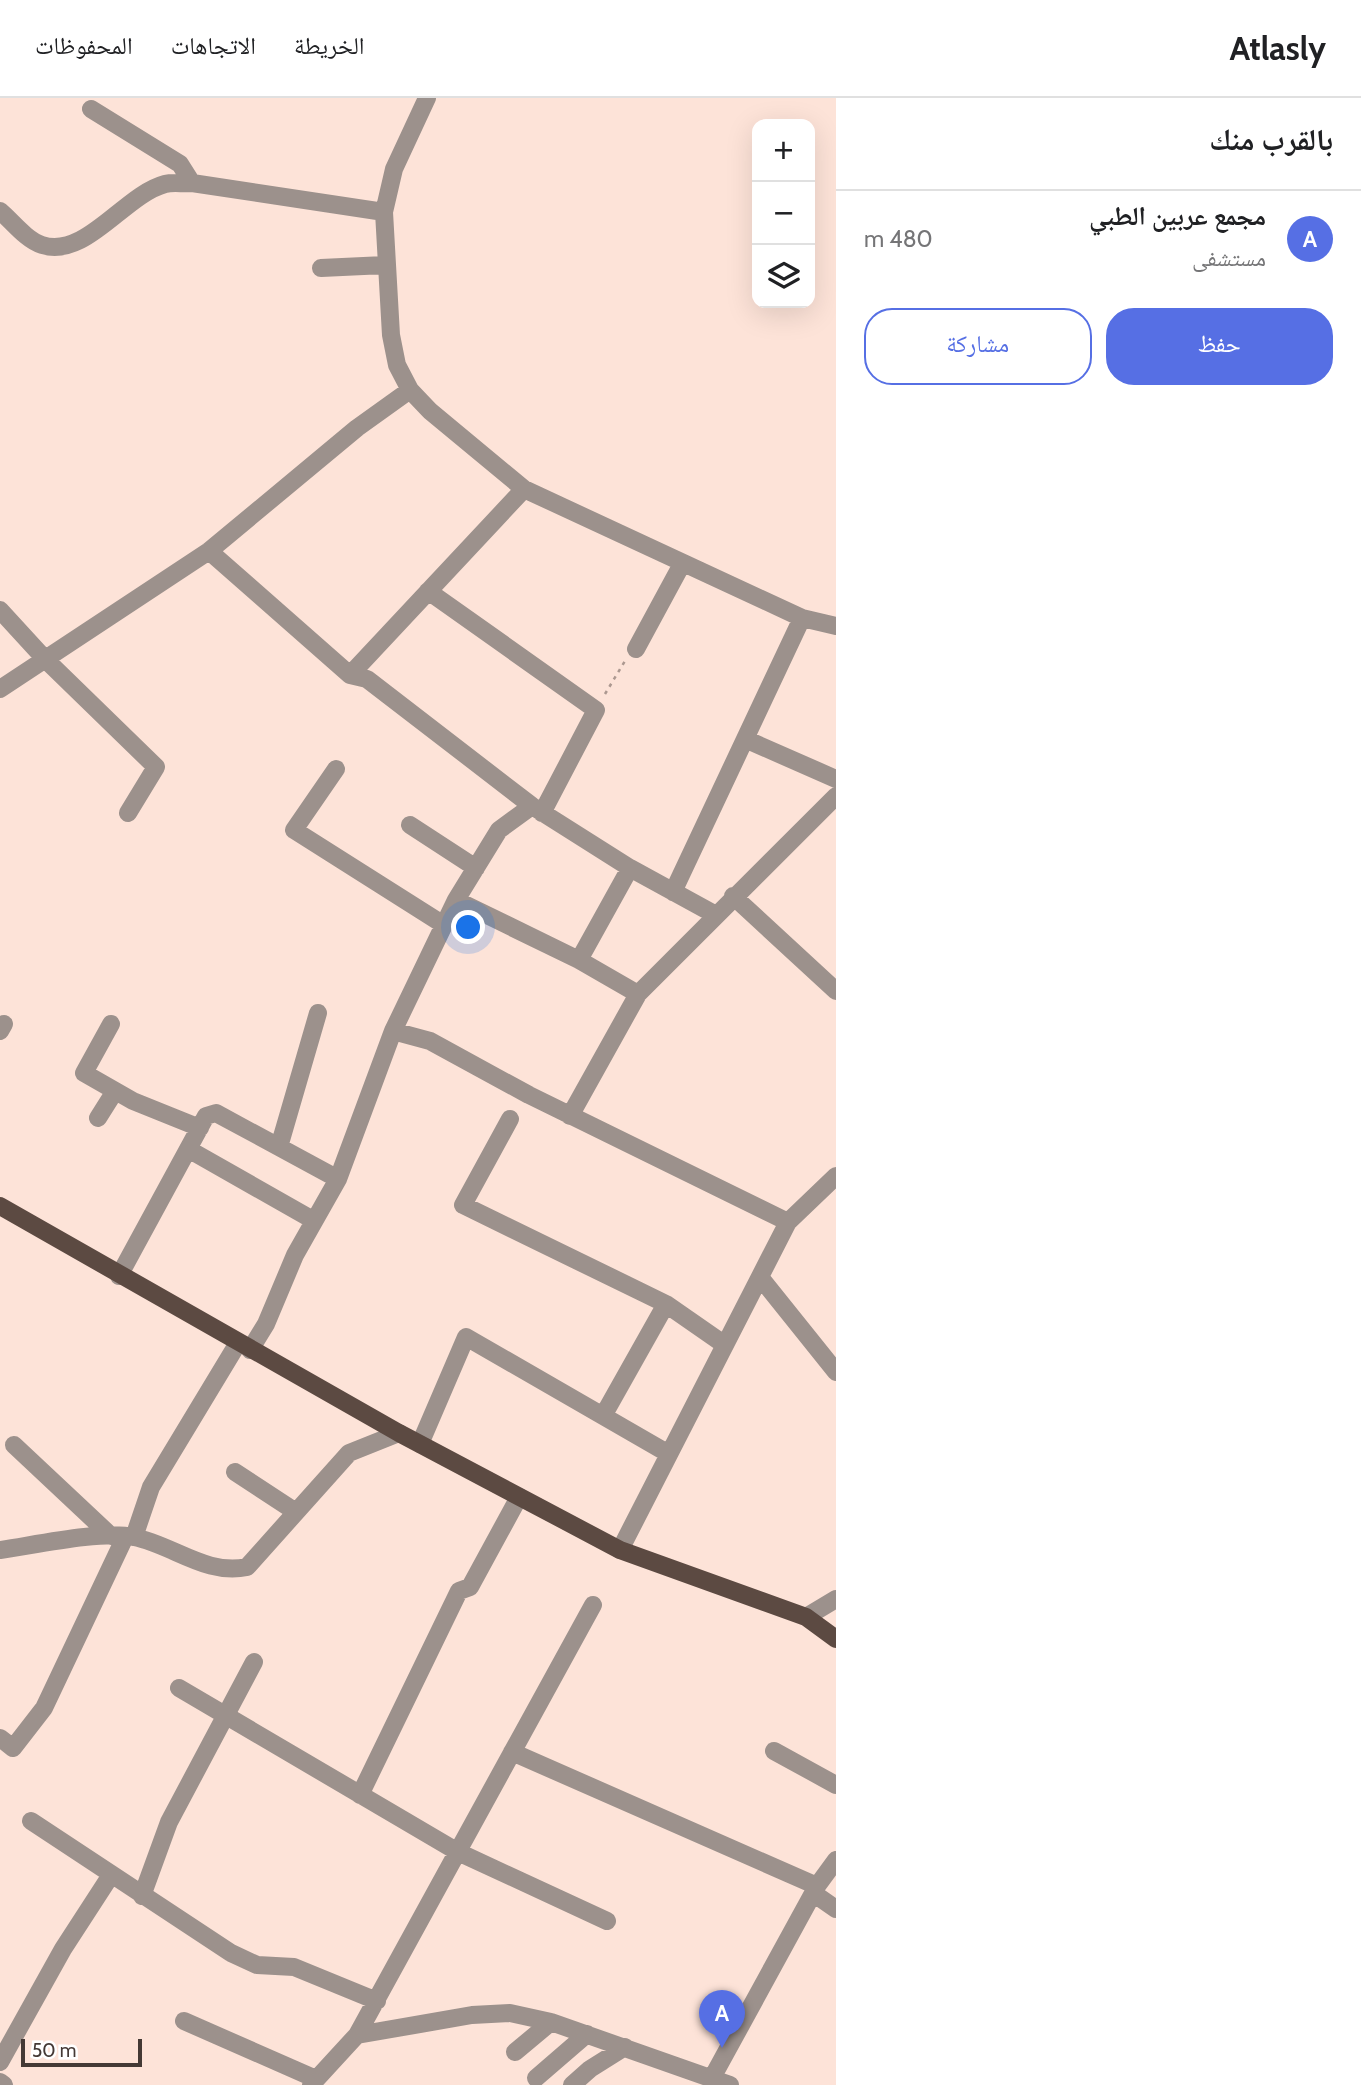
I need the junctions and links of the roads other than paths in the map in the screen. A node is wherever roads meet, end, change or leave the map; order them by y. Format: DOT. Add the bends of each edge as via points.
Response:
graph roads {
  1 [pos="427,98"];
  2 [pos="90,109"];
  3 [pos="192,184"];
  4 [pos="0,211"];
  5 [pos="384,212"];
  6 [pos="385,265"];
  7 [pos="321,268"];
  8 [pos="410,390"];
  9 [pos="524,489"];
  10 [pos="209,551"];
  11 [pos="682,564"];
  12 [pos="428,592"];
  13 [pos="0,610"];
  14 [pos="802,618"];
  15 [pos="836,626"];
  16 [pos="636,649"];
  17 [pos="44,658"];
  18 [pos="350,675"];
  19 [pos="0,689"];
  20 [pos="745,739"];
  21 [pos="336,769"];
  22 [pos="836,779"];
  23 [pos="836,796"];
  24 [pos="537,809"];
  25 [pos="128,813"];
  26 [pos="410,825"];
  27 [pos="475,867"];
  28 [pos="630,868"];
  29 [pos="673,892"];
  30 [pos="733,896"];
  31 [pos="456,900"];
  32 [pos="714,914"];
  33 [pos="443,925"];
  34 [pos="579,960"];
  35 [pos="836,991"];
  36 [pos="638,993"];
  37 [pos="318,1013"];
  38 [pos="111,1024"];
  39 [pos="393,1031"];
  40 [pos="115,1091"];
  41 [pos="570,1115"];
  42 [pos="98,1118"];
  43 [pos="510,1119"];
  44 [pos="200,1128"];
  45 [pos="279,1147"];
  46 [pos="188,1149"];
  47 [pos="836,1175"];
  48 [pos="338,1179"];
  49 [pos="0,1206"];
  50 [pos="313,1220"];
  51 [pos="788,1222"];
  52 [pos="119,1276"];
  53 [pos="760,1277"];
  54 [pos="666,1304"];
  55 [pos="725,1345"];
  56 [pos="244,1346"];
  57 [pos="836,1372"];
  58 [pos="603,1416"];
  59 [pos="399,1433"];
  60 [pos="420,1444"];
  61 [pos="14,1445"];
  62 [pos="670,1454"];
  63 [pos="235,1472"];
  64 [pos="519,1497"];
  65 [pos="296,1512"];
  66 [pos="123,1537"];
  67 [pos="0,1550"];
  68 [pos="620,1550"];
  69 [pos="836,1599"];
  70 [pos="593,1605"];
  71 [pos="806,1617"];
  72 [pos="836,1639"];
  73 [pos="254,1662"];
  74 [pos="179,1688"];
  75 [pos="225,1715"];
  76 [pos="0,1738"];
  77 [pos="774,1751"];
  78 [pos="512,1752"];
  79 [pos="836,1785"];
  80 [pos="360,1795"];
  81 [pos="31,1821"];
  82 [pos="458,1852"];
  83 [pos="836,1860"];
  84 [pos="111,1875"];
  85 [pos="815,1890"];
  86 [pos="142,1896"];
  87 [pos="836,1909"];
  88 [pos="607,1922"];
  89 [pos="377,2001"];
  90 [pos="184,2021"];
  91 [pos="551,2022"];
  92 [pos="587,2034"];
  93 [pos="357,2035"];
  94 [pos="625,2048"];
  95 [pos="515,2052"];
  96 [pos="0,2062"];
  97 [pos="536,2078"];
  98 [pos="712,2078"];
  99 [pos="313,2082"];
  100 [pos="572,2085"];
  101 [pos="730,2085"];
  1 -- 5 [label="street" via="394,169"];
  2 -- 3 [label="street" via="180,164"];
  3 -- 4 [label="street" via="165,184 146,193 74,244 58,248 40,244"];
  3 -- 5 [label="street"];
  5 -- 6 [label="street"];
  6 -- 7 [label="street"];
  6 -- 8 [label="street" via="391,335 397,365"];
  8 -- 9 [label="street"];
  8 -- 10 [label="street"];
  9 -- 11 [label="street"];
  9 -- 12 [label="street"];
  10 -- 17 [label="street"];
  10 -- 18 [label="street"];
  11 -- 14 [label="street"];
  11 -- 16 [label="street"];
  12 -- 18 [label="street"];
  12 -- 24 [label="street" via="596,710"];
  13 -- 17 [label="street"];
  14 -- 15 [label="street"];
  14 -- 20 [label="street"];
  17 -- 19 [label="street"];
  17 -- 25 [label="street" via="156,767"];
  18 -- 24 [label="street" via="367,679"];
  20 -- 22 [label="street"];
  20 -- 29 [label="street"];
  21 -- 33 [label="street" via="294,831"];
  23 -- 30 [label="street"];
  24 -- 27 [label="street" via="499,830"];
  24 -- 28 [label="street"];
  26 -- 27 [label="street"];
  27 -- 31 [label="street"];
  28 -- 29 [label="street"];
  28 -- 34 [label="street"];
  29 -- 32 [label="street"];
  30 -- 32 [label="street"];
  30 -- 35 [label="street"];
  31 -- 33 [label="street"];
  31 -- 34 [label="street"];
  32 -- 36 [label="street"];
  33 -- 39 [label="street"];
  34 -- 36 [label="street"];
  36 -- 41 [label="street"];
  37 -- 45 [label="street"];
  38 -- 40 [label="street" via="85,1073"];
  39 -- 41 [label="street" via="430,1041"];
  39 -- 48 [label="street"];
  40 -- 42 [label="street"];
  40 -- 44 [label="street"];
  41 -- 51 [label="street"];
  43 -- 54 [label="street" via="463,1205"];
  44 -- 45 [label="street" via="206,1116 216,1113"];
  44 -- 46 [label="street"];
  45 -- 48 [label="street"];
  46 -- 50 [label="street"];
  46 -- 52 [label="street"];
  47 -- 51 [label="street"];
  48 -- 50 [label="street"];
  49 -- 52 [label="main road"];
  50 -- 56 [label="street" via="266,1324"];
  51 -- 53 [label="street"];
  52 -- 56 [label="main road"];
  53 -- 55 [label="street"];
  53 -- 57 [label="street"];
  54 -- 55 [label="street"];
  54 -- 58 [label="street"];
  55 -- 62 [label="street"];
  56 -- 59 [label="main road"];
  56 -- 66 [label="street"];
  58 -- 60 [label="street" via="466,1338"];
  58 -- 62 [label="street"];
  59 -- 60 [label="main road"];
  59 -- 65 [label="street" via="349,1453"];
  60 -- 64 [label="main road"];
  61 -- 66 [label="street"];
  62 -- 68 [label="street"];
  63 -- 65 [label="street"];
  64 -- 68 [label="main road"];
  64 -- 80 [label="street" via="470,1587 459,1591"];
  65 -- 66 [label="street" via="247,1567 233,1570"];
  66 -- 67 [label="street"];
  66 -- 76 [label="street" via="44,1708 13,1748"];
  68 -- 71 [label="main road"];
  69 -- 71 [label="street"];
  70 -- 78 [label="street"];
  71 -- 72 [label="main road"];
  73 -- 75 [label="street"];
  74 -- 75 [label="street"];
  75 -- 80 [label="street"];
  75 -- 86 [label="street" via="169,1822"];
  77 -- 79 [label="street"];
  78 -- 82 [label="street"];
  78 -- 85 [label="street"];
  80 -- 82 [label="street"];
  81 -- 84 [label="street"];
  82 -- 88 [label="street"];
  82 -- 89 [label="street"];
  83 -- 85 [label="street"];
  84 -- 86 [label="street"];
  84 -- 96 [label="street" via="63,1949"];
  85 -- 87 [label="street"];
  85 -- 98 [label="street"];
  86 -- 89 [label="street" via="257,1965 294,1967"];
  89 -- 93 [label="street"];
  90 -- 99 [label="street"];
  91 -- 92 [label="street"];
  91 -- 93 [label="street" via="510,2013 472,2015"];
  91 -- 95 [label="street"];
  92 -- 94 [label="street"];
  92 -- 97 [label="street"];
  93 -- 99 [label="street"];
  94 -- 98 [label="street"];
  94 -- 100 [label="street"];
  98 -- 101 [label="street"];
}
